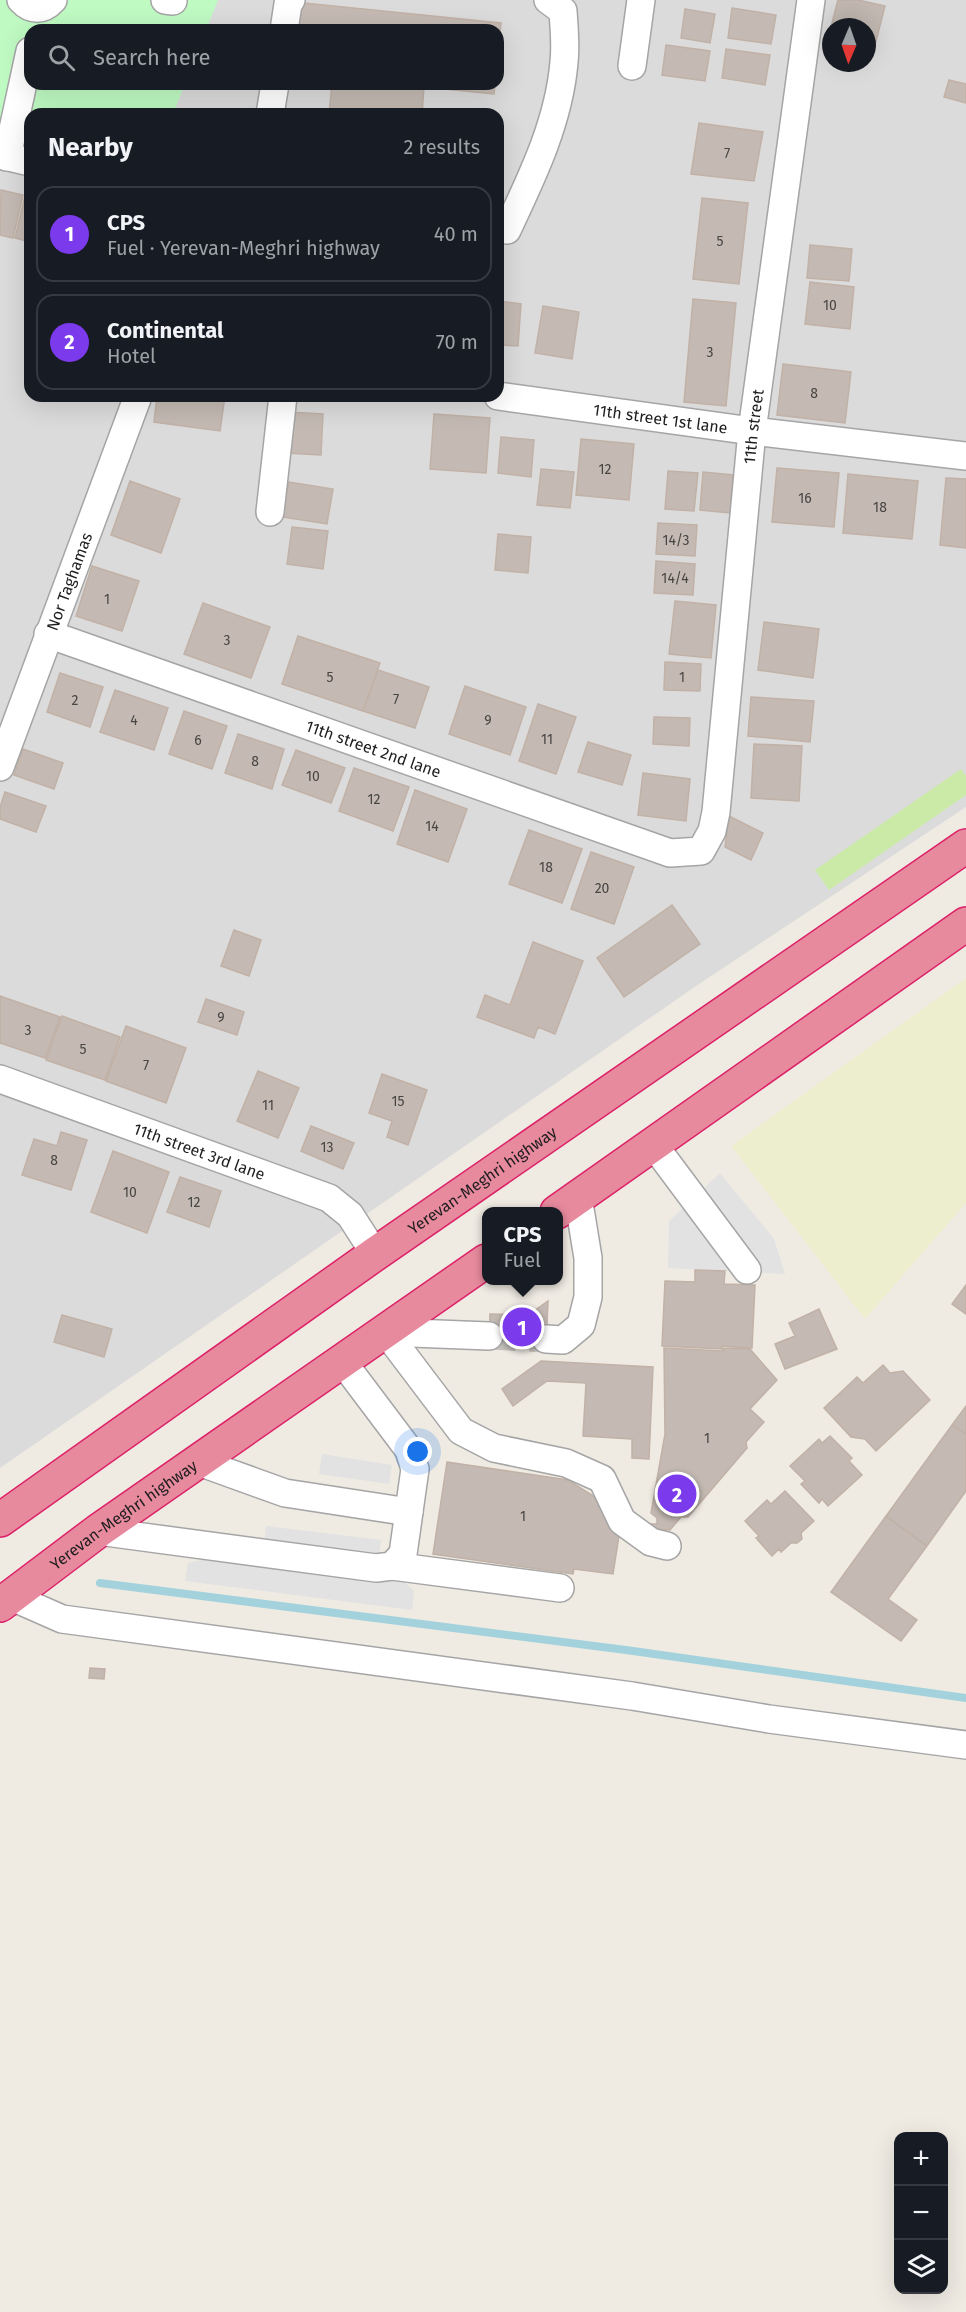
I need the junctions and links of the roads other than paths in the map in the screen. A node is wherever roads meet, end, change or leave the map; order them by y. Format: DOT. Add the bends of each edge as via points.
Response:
graph roads {
  1 [pos="291,0"];
  2 [pos="548,0"];
  3 [pos="640,0"];
  4 [pos="811,0"];
  5 [pos="285,24"];
  6 [pos="632,66"];
  7 [pos="24,87"];
  8 [pos="274,90"];
  9 [pos="271,108"];
  10 [pos="12,158"];
  11 [pos="507,230"];
  12 [pos="504,397"];
  13 [pos="136,402"];
  14 [pos="282,402"];
  15 [pos="752,431"];
  16 [pos="966,456"];
  17 [pos="270,512"];
  18 [pos="48,634"];
  19 [pos="0,767"];
  20 [pos="966,846"];
  21 [pos="701,850"];
  22 [pos="966,924"];
  23 [pos="0,1079"];
  24 [pos="653,1144"];
  25 [pos="567,1204"];
  26 [pos="375,1254"];
  27 [pos="482,1265"];
  28 [pos="747,1270"];
  29 [pos="386,1332"];
  30 [pos="489,1336"];
  31 [pos="546,1339"];
  32 [pos="342,1361"];
  33 [pos="200,1462"];
  34 [pos="409,1512"];
  35 [pos="0,1520"];
  36 [pos="98,1531"];
  37 [pos="667,1546"];
  38 [pos="392,1566"];
  39 [pos="560,1588"];
  40 [pos="6,1601"];
  41 [pos="966,1745"];
  1 -- 5 [label="street"];
  2 -- 11 [label="street" via="563,11 565,61 557,111"];
  3 -- 6 [label="street"];
  4 -- 15 [label="street, 11th street"];
  7 -- 10 [label="street"];
  8 -- 9 [label="street"];
  12 -- 15 [label="street, 11th street 1st lane"];
  13 -- 18 [label="street, Nor Taghamas"];
  14 -- 17 [label="street"];
  15 -- 16 [label="street, 11th street 1st lane"];
  15 -- 21 [label="street, 11th street" via="716,812 712,831"];
  18 -- 19 [label="street, Nor Taghamas"];
  18 -- 21 [label="street, 11th street 2nd lane" via="670,853"];
  20 -- 26 [label="highway, Yerevan-Meghri highway"];
  22 -- 24 [label="highway"];
  23 -- 26 [label="street, 11th street 3rd lane" via="330,1198 350,1215"];
  24 -- 25 [label="highway"];
  24 -- 28 [label="street"];
  25 -- 31 [label="street" via="588,1258 588,1297 581,1325 563,1340"];
  26 -- 35 [label="highway, Yerevan-Meghri highway"];
  27 -- 29 [label="highway, Yerevan-Meghri highway"];
  29 -- 30 [label="street"];
  29 -- 32 [label="highway, Yerevan-Meghri highway"];
  29 -- 37 [label="street" via="461,1431 494,1448 566,1463 602,1479 622,1521 651,1542"];
  32 -- 33 [label="highway, Yerevan-Meghri highway"];
  32 -- 34 [label="street" via="409,1450 415,1469"];
  33 -- 34 [label="street" via="285,1493"];
  33 -- 36 [label="highway, Yerevan-Meghri highway"];
  34 -- 38 [label="street" via="403,1554"];
  36 -- 38 [label="street" via="376,1568"];
  36 -- 40 [label="highway, Yerevan-Meghri highway"];
  38 -- 39 [label="street"];
  40 -- 41 [label="street" via="62,1619"];
}
